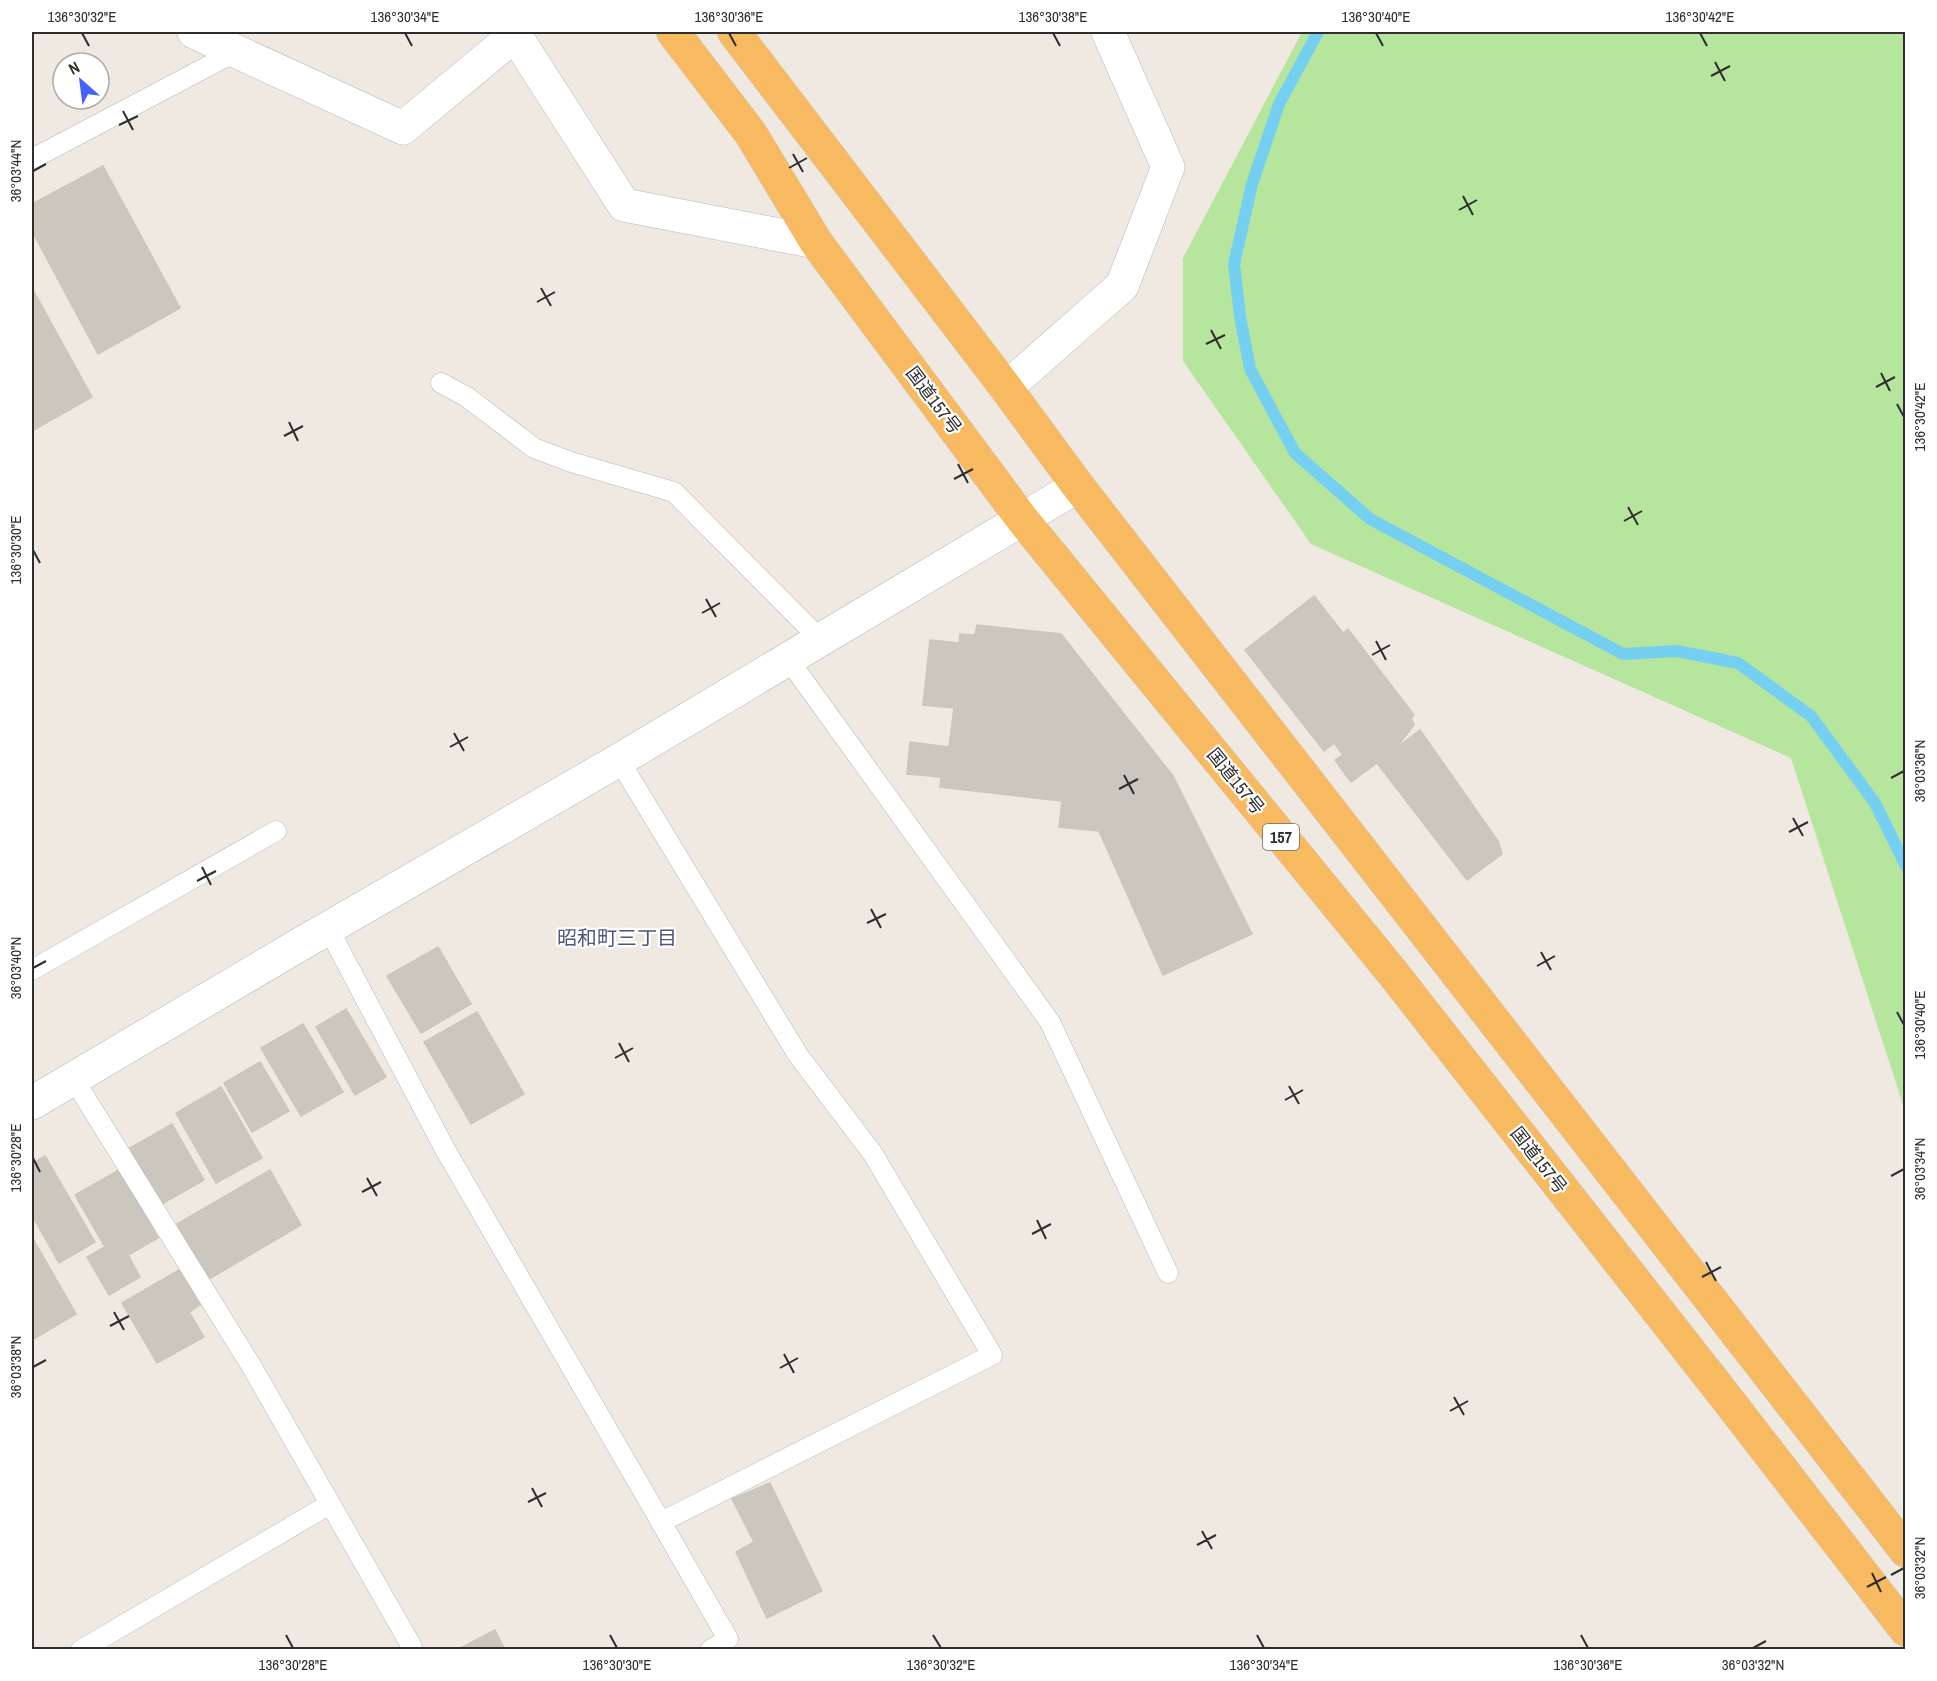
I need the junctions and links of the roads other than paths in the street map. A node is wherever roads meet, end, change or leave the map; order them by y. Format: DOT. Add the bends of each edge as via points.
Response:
graph roads {
  1 [pos="194,32"];
  2 [pos="673,32"];
  3 [pos="734,32"];
  4 [pos="1108,32"];
  5 [pos="237,51"];
  6 [pos="32,159"];
  7 [pos="816,242"];
  8 [pos="441,383"];
  9 [pos="1006,388"];
  10 [pos="1078,486"];
  11 [pos="1022,519"];
  12 [pos="820,639"];
  13 [pos="788,659"];
  14 [pos="619,760"];
  15 [pos="276,831"];
  16 [pos="328,928"];
  17 [pos="32,970"];
  18 [pos="73,1078"];
  19 [pos="32,1103"];
  20 [pos="1168,1273"];
  21 [pos="330,1504"];
  22 [pos="662,1522"];
  23 [pos="1905,1551"];
  24 [pos="1905,1630"];
  25 [pos="412,1647"];
  26 [pos="81,1650"];
  27 [pos="710,1650"];
  1 -- 5 [label="street"];
  2 -- 7 [label="highway, 国道157号 / 157" via="751,134"];
  3 -- 9 [label="highway"];
  4 -- 9 [label="street" via="1168,167 1122,286"];
  5 -- 6 [label="lane"];
  5 -- 7 [label="street" via="403,128 515,35 624,205"];
  7 -- 11 [label="highway, 国道157号 / 157"];
  8 -- 12 [label="lane" via="467,397 534,448 674,492"];
  9 -- 10 [label="highway"];
  10 -- 11 [label="street"];
  10 -- 23 [label="highway"];
  11 -- 12 [label="street"];
  11 -- 24 [label="highway, 国道157号 / 157" via="1392,972"];
  12 -- 13 [label="street"];
  13 -- 14 [label="street"];
  13 -- 20 [label="lane" via="1050,1022"];
  14 -- 16 [label="street"];
  14 -- 22 [label="lane" via="798,1055 873,1154 992,1355"];
  15 -- 17 [label="lane"];
  16 -- 18 [label="street"];
  16 -- 22 [label="lane" via="446,1151"];
  18 -- 19 [label="street"];
  18 -- 21 [label="lane" via="252,1367"];
  21 -- 25 [label="lane"];
  21 -- 26 [label="lane"];
  22 -- 27 [label="lane" via="728,1639"];
}
